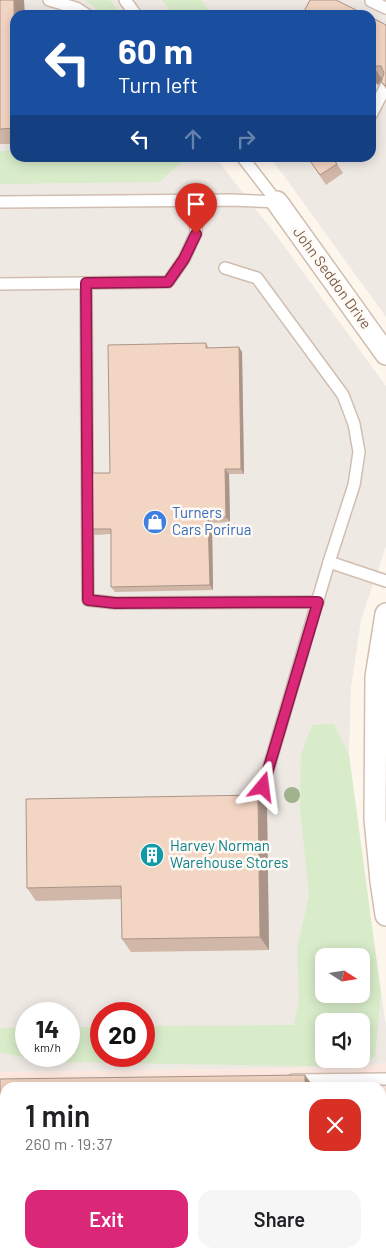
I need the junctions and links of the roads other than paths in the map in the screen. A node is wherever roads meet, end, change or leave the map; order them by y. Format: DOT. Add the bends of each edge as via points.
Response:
graph roads {
  1 [pos="49,0"];
  2 [pos="371,0"];
  3 [pos="386,8"];
  4 [pos="79,10"];
  5 [pos="386,86"];
  6 [pos="376,105"];
  7 [pos="246,162"];
  8 [pos="196,200"];
  9 [pos="0,202"];
  10 [pos="277,202"];
  11 [pos="225,268"];
  12 [pos="86,283"];
  13 [pos="0,284"];
  14 [pos="386,354"];
  15 [pos="330,562"];
  16 [pos="386,581"];
  17 [pos="318,602"];
  18 [pos="386,614"];
  19 [pos="376,758"];
  20 [pos="386,786"];
  21 [pos="263,787"];
  22 [pos="386,915"];
  23 [pos="386,1079"];
  24 [pos="284,1080"];
  1 -- 4 [label="lane"];
  2 -- 3 [label="lane"];
  5 -- 6 [label="lane"];
  7 -- 10 [label="lane"];
  8 -- 9 [label="lane"];
  8 -- 10 [label="lane"];
  8 -- 12 [label="lane" via="196,234 168,282"];
  10 -- 14 [label="street, John Seddon Drive"];
  11 -- 15 [label="lane" via="258,278 343,395 354,424 358,452 354,484"];
  12 -- 13 [label="lane"];
  12 -- 17 [label="lane" via="88,600 115,603"];
  15 -- 16 [label="lane"];
  15 -- 17 [label="lane"];
  17 -- 21 [label="lane"];
  18 -- 19 [label="street" via="376,677"];
  19 -- 20 [label="street"];
  19 -- 22 [label="street" via="375,819"];
  23 -- 24 [label="lane"];
}
